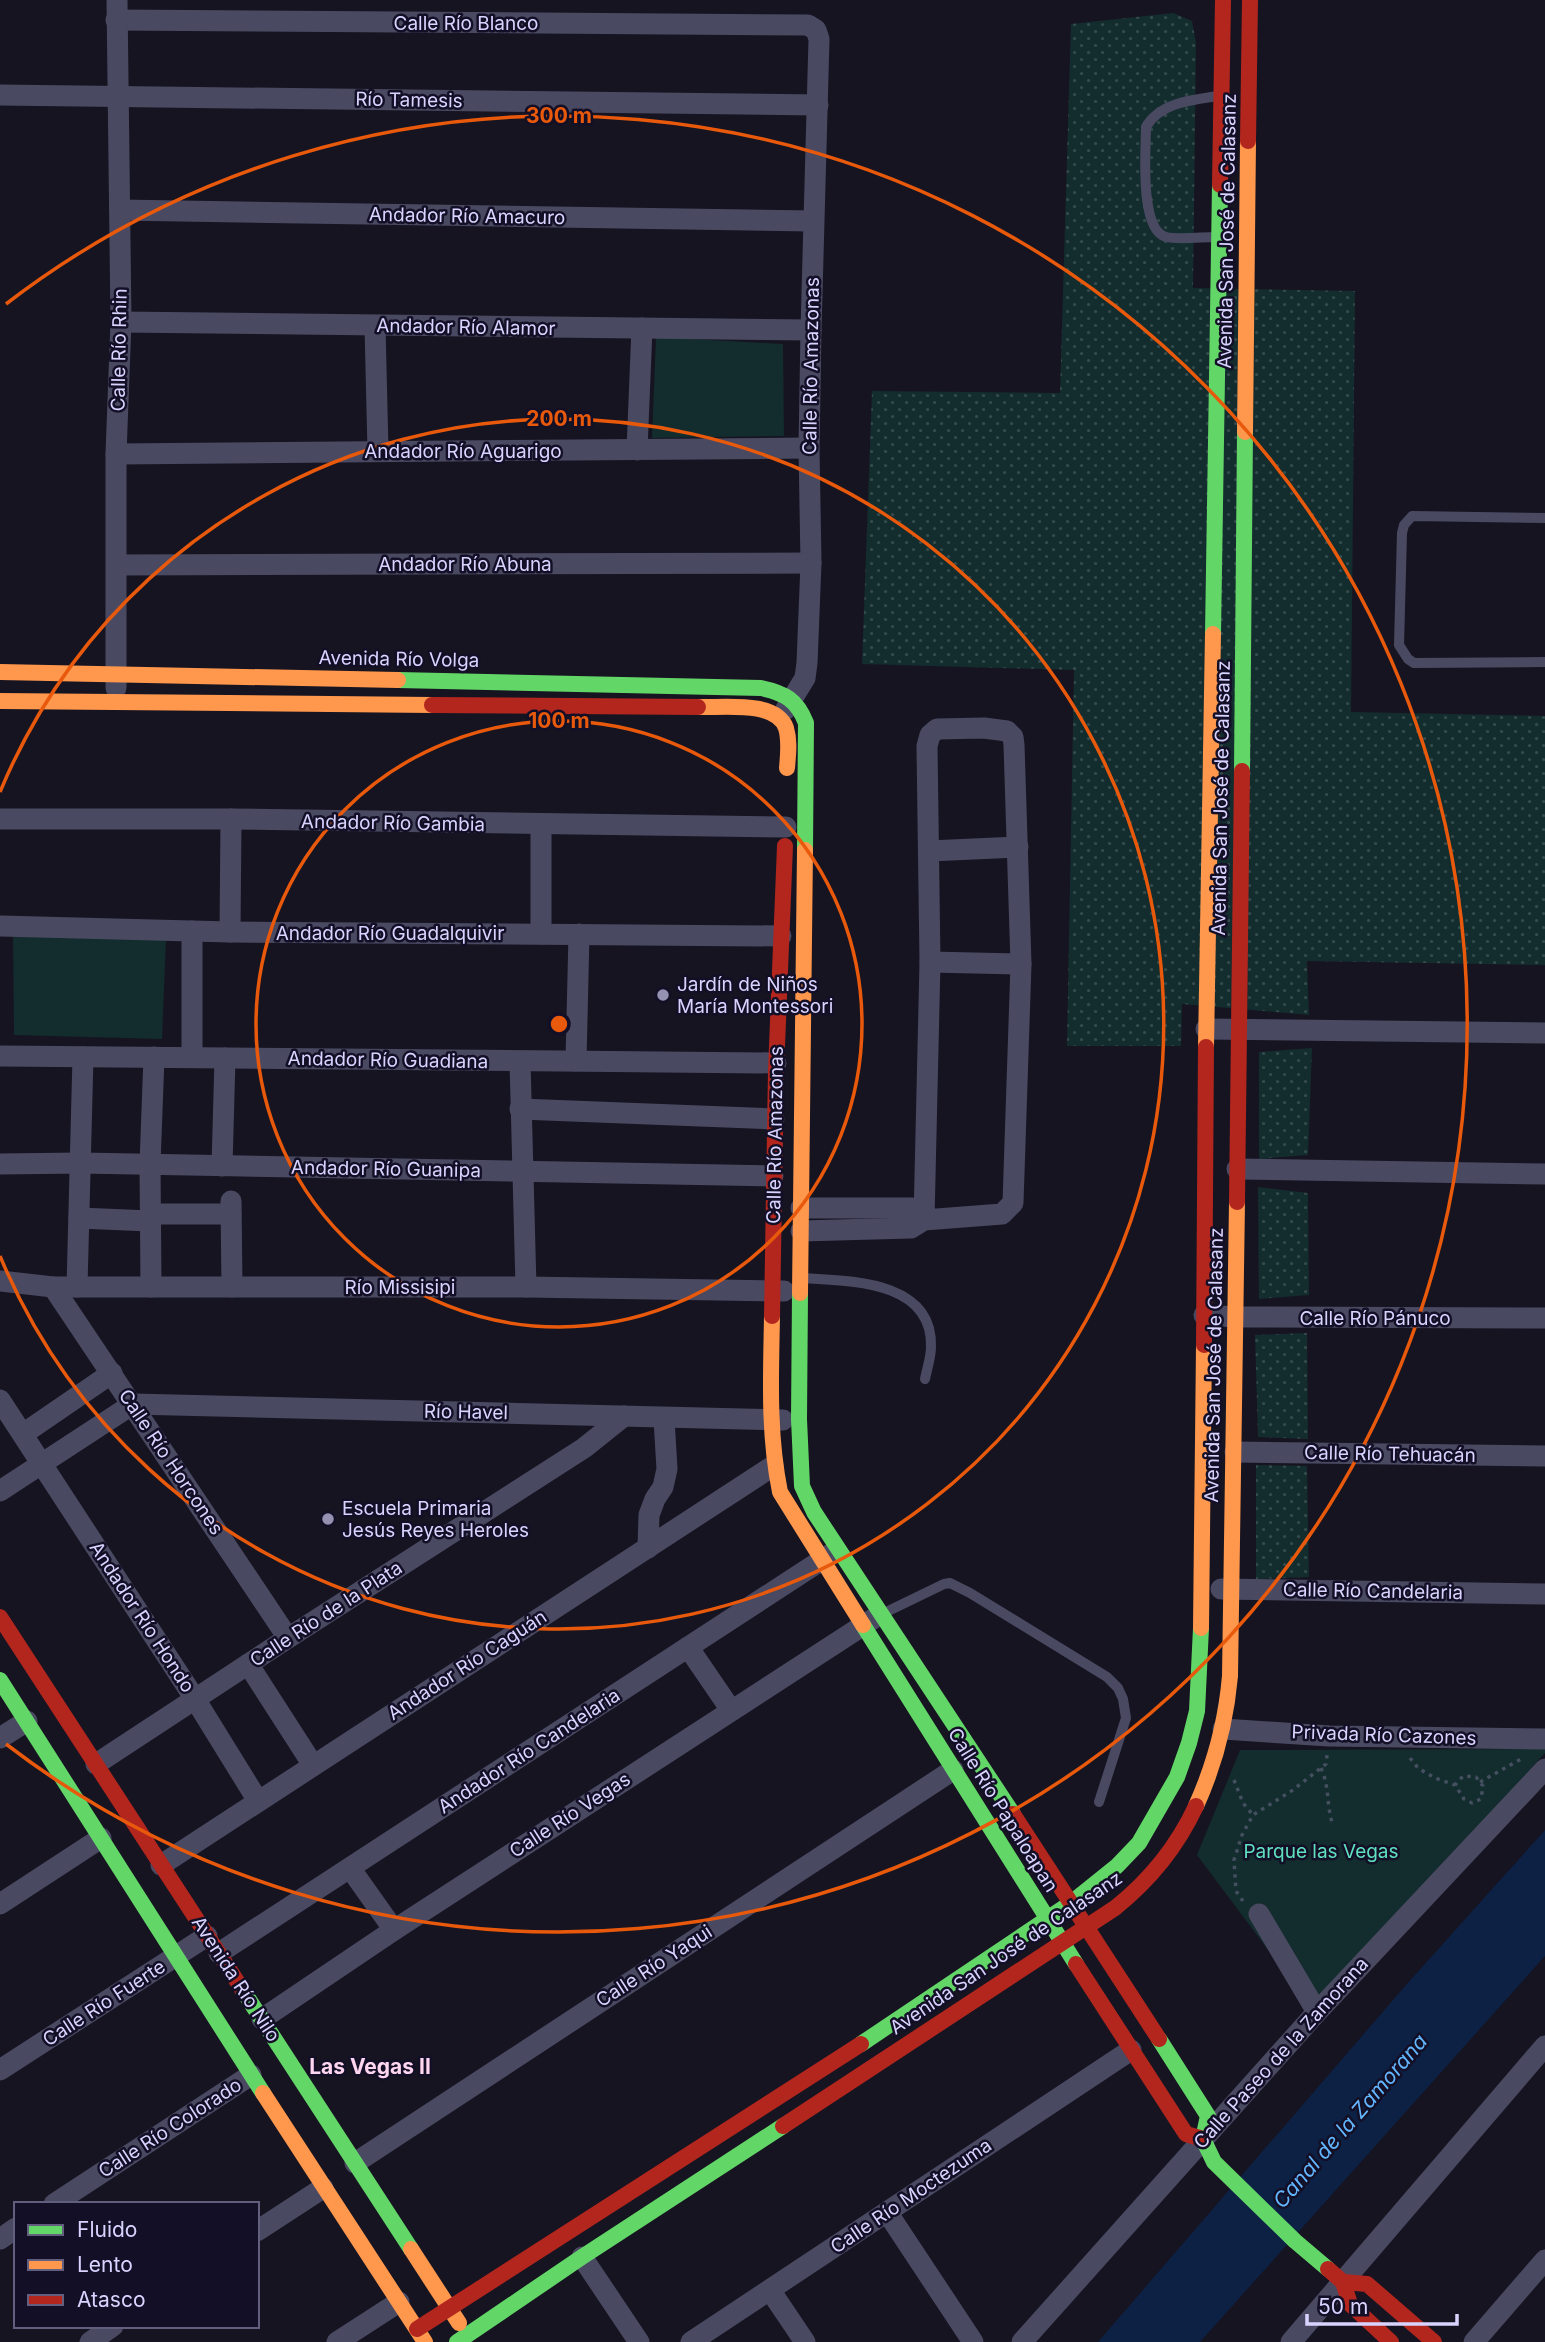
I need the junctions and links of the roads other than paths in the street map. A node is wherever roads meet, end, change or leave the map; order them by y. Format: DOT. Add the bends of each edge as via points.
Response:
graph roads {
  1 [pos="1223,0"];
  2 [pos="1250,0"];
  3 [pos="116,10"];
  4 [pos="816,30"];
  5 [pos="0,95"];
  6 [pos="1221,95"];
  7 [pos="117,96"];
  8 [pos="1249,96"];
  9 [pos="818,105"];
  10 [pos="120,210"];
  11 [pos="813,221"];
  12 [pos="1233,235"];
  13 [pos="121,322"];
  14 [pos="375,326"];
  15 [pos="642,328"];
  16 [pos="811,330"];
  17 [pos="809,448"];
  18 [pos="637,450"];
  19 [pos="378,452"];
  20 [pos="116,454"];
  21 [pos="1545,518"];
  22 [pos="811,563"];
  23 [pos="118,565"];
  24 [pos="1545,662"];
  25 [pos="0,672"];
  26 [pos="116,675"];
  27 [pos="794,700"];
  28 [pos="0,701"];
  29 [pos="116,701"];
  30 [pos="780,717"];
  31 [pos="1211,743"];
  32 [pos="1242,743"];
  33 [pos="786,790"];
  34 [pos="0,819"];
  35 [pos="231,819"];
  36 [pos="786,821"];
  37 [pos="541,825"];
  38 [pos="1018,847"];
  39 [pos="929,851"];
  40 [pos="0,926"];
  41 [pos="192,931"];
  42 [pos="230,932"];
  43 [pos="541,934"];
  44 [pos="579,934"];
  45 [pos="781,936"];
  46 [pos="930,962"];
  47 [pos="1021,964"];
  48 [pos="802,1028"];
  49 [pos="777,1029"];
  50 [pos="1206,1029"];
  51 [pos="1240,1030"];
  52 [pos="1545,1033"];
  53 [pos="0,1056"];
  54 [pos="83,1057"];
  55 [pos="154,1057"];
  56 [pos="192,1057"];
  57 [pos="225,1058"];
  58 [pos="520,1061"];
  59 [pos="576,1061"];
  60 [pos="776,1063"];
  61 [pos="520,1109"];
  62 [pos="774,1119"];
  63 [pos="81,1163"];
  64 [pos="0,1164"];
  65 [pos="150,1164"];
  66 [pos="222,1166"];
  67 [pos="1237,1169"];
  68 [pos="521,1171"];
  69 [pos="1545,1174"];
  70 [pos="772,1176"];
  71 [pos="801,1208"];
  72 [pos="150,1217"];
  73 [pos="79,1218"];
  74 [pos="923,1220"];
  75 [pos="801,1231"];
  76 [pos="0,1280"];
  77 [pos="800,1285"];
  78 [pos="53,1287"];
  79 [pos="77,1287"];
  80 [pos="151,1287"];
  81 [pos="232,1287"];
  82 [pos="526,1287"];
  83 [pos="772,1291"];
  84 [pos="1204,1315"];
  85 [pos="1236,1317"];
  86 [pos="1545,1318"];
  87 [pos="112,1373"];
  88 [pos="925,1379"];
  89 [pos="0,1402"];
  90 [pos="133,1404"];
  91 [pos="624,1416"];
  92 [pos="664,1419"];
  93 [pos="799,1419"];
  94 [pos="771,1421"];
  95 [pos="23,1434"];
  96 [pos="1235,1452"];
  97 [pos="1545,1456"];
  98 [pos="42,1463"];
  99 [pos="773,1466"];
  100 [pos="802,1486"];
  101 [pos="0,1490"];
  102 [pos="780,1492"];
  103 [pos="648,1548"];
  104 [pos="830,1555"];
  105 [pos="1233,1588"];
  106 [pos="1202,1589"];
  107 [pos="1545,1594"];
  108 [pos="881,1614"];
  109 [pos="0,1617"];
  110 [pos="863,1626"];
  111 [pos="288,1638"];
  112 [pos="688,1647"];
  113 [pos="248,1664"];
  114 [pos="0,1680"];
  115 [pos="195,1699"];
  116 [pos="731,1710"];
  117 [pos="27,1721"];
  118 [pos="1223,1729"];
  119 [pos="0,1738"];
  120 [pos="1545,1739"];
  121 [pos="96,1764"];
  122 [pos="313,1765"];
  123 [pos="1545,1769"];
  124 [pos="953,1770"];
  125 [pos="258,1801"];
  126 [pos="1099,1802"];
  127 [pos="101,1839"];
  128 [pos="161,1865"];
  129 [pos="350,1868"];
  130 [pos="1071,1903"];
  131 [pos="0,1904"];
  132 [pos="1259,1914"];
  133 [pos="1048,1920"];
  134 [pos="1087,1928"];
  135 [pos="394,1930"];
  136 [pos="1063,1944"];
  137 [pos="213,1945"];
  138 [pos="176,1956"];
  139 [pos="1317,2012"];
  140 [pos="261,2019"];
  141 [pos="1545,2046"];
  142 [pos="1131,2050"];
  143 [pos="0,2070"];
  144 [pos="251,2076"];
  145 [pos="1203,2139"];
  146 [pos="355,2162"];
  147 [pos="323,2188"];
  148 [pos="57,2202"];
  149 [pos="887,2212"];
  150 [pos="259,2230"];
  151 [pos="582,2257"];
  152 [pos="1545,2260"];
  153 [pos="1343,2282"];
  154 [pos="770,2290"];
  155 [pos="399,2302"];
  156 [pos="449,2307"];
  157 [pos="110,2328"];
  158 [pos="421,2335"];
  159 [pos="466,2340"];
  160 [pos="90,2342"];
  161 [pos="337,2342"];
  162 [pos="639,2342"];
  163 [pos="691,2342"];
  164 [pos="805,2342"];
  165 [pos="973,2342"];
  166 [pos="1022,2342"];
  167 [pos="1291,2342"];
  168 [pos="1391,2342"];
  169 [pos="1434,2342"];
  170 [pos="1474,2342"];
  1 -- 6 [label="street, Avenida San José de Calasanz"];
  2 -- 8 [label="street, Avenida San José de Calasanz"];
  3 -- 4 [label="street, Calle Río Blanco" via="808,25"];
  3 -- 7 [label="street, Calle Río Rhin"];
  4 -- 9 [label="street, Calle Río Amazonas"];
  5 -- 7 [label="street, Río Tamesis"];
  6 -- 8 [label="lane"];
  6 -- 12 [label="street, Avenida San José de Calasanz"];
  6 -- 12 [label="lane" via="1188,101 1151,118 1146,127 1147,201 1151,221 1165,237"];
  7 -- 9 [label="street, Río Tamesis"];
  7 -- 10 [label="street, Calle Río Rhin"];
  8 -- 12 [label="street, Avenida San José de Calasanz"];
  9 -- 11 [label="street, Calle Río Amazonas"];
  10 -- 11 [label="street, Andador Río Amacuro"];
  10 -- 13 [label="street, Calle Río Rhin"];
  11 -- 16 [label="street, Calle Río Amazonas"];
  12 -- 31 [label="street, Avenida San José de Calasanz"];
  12 -- 32 [label="street, Avenida San José de Calasanz"];
  13 -- 14 [label="street, Andador Río Alamor"];
  13 -- 20 [label="street, Calle Río Rhin"];
  14 -- 15 [label="street, Andador Río Alamor"];
  14 -- 19 [label="street"];
  15 -- 16 [label="street, Andador Río Alamor"];
  15 -- 18 [label="street"];
  16 -- 17 [label="street, Calle Río Amazonas"];
  17 -- 18 [label="street, Andador Río Aguarigo"];
  17 -- 22 [label="street, Calle Río Amazonas"];
  18 -- 19 [label="street, Andador Río Aguarigo"];
  19 -- 20 [label="street, Andador Río Aguarigo"];
  20 -- 23 [label="street, Calle Río Rhin"];
  21 -- 24 [label="lane" via="1412,516 1407,520 1402,533 1399,645 1414,663"];
  22 -- 23 [label="street, Andador Río Abuna"];
  22 -- 27 [label="street, Calle Río Amazonas" via="806,670"];
  23 -- 26 [label="street, Calle Río Rhin"];
  25 -- 26 [label="street, Avenida Río Volga"];
  26 -- 27 [label="street, Avenida Río Volga" via="761,688 786,693"];
  26 -- 29 [label="street, Calle Río Rhin"];
  27 -- 30 [label="street, Calle Río Amazonas"];
  27 -- 48 [label="street, Calle Río Amazonas" via="806,723"];
  28 -- 29 [label="street"];
  29 -- 30 [label="street" via="756,708"];
  30 -- 33 [label="street" via="788,741"];
  31 -- 32 [label="street"];
  31 -- 50 [label="street, Avenida San José de Calasanz"];
  32 -- 51 [label="street, Avenida San José de Calasanz"];
  34 -- 35 [label="street, Andador Río Gambia"];
  35 -- 37 [label="street, Andador Río Gambia"];
  35 -- 42 [label="street"];
  36 -- 37 [label="street, Andador Río Gambia"];
  36 -- 45 [label="street, Calle Río Amazonas"];
  37 -- 43 [label="street"];
  38 -- 39 [label="street"];
  38 -- 39 [label="street" via="1013,737 1007,731 984,728 937,729 927,746"];
  38 -- 47 [label="street"];
  39 -- 46 [label="street"];
  40 -- 41 [label="street, Andador Río Guadalquivir"];
  41 -- 42 [label="street, Andador Río Guadalquivir"];
  41 -- 56 [label="street"];
  42 -- 43 [label="street, Andador Río Guadalquivir"];
  43 -- 44 [label="street, Andador Río Guadalquivir"];
  44 -- 45 [label="street, Andador Río Guadalquivir"];
  44 -- 59 [label="street"];
  45 -- 49 [label="street, Calle Río Amazonas"];
  46 -- 47 [label="street"];
  46 -- 74 [label="street"];
  47 -- 74 [label="street" via="1013,1203 1002,1214"];
  48 -- 49 [label="street"];
  48 -- 71 [label="street, Calle Río Amazonas"];
  49 -- 60 [label="street, Calle Río Amazonas"];
  50 -- 51 [label="street"];
  50 -- 84 [label="street, Avenida San José de Calasanz"];
  51 -- 52 [label="street"];
  51 -- 67 [label="street, Avenida San José de Calasanz"];
  53 -- 54 [label="street, Andador Río Guadiana"];
  54 -- 55 [label="street, Andador Río Guadiana"];
  54 -- 63 [label="street"];
  55 -- 56 [label="street, Andador Río Guadiana"];
  55 -- 65 [label="street"];
  56 -- 57 [label="street, Andador Río Guadiana"];
  57 -- 58 [label="street, Andador Río Guadiana"];
  57 -- 66 [label="street"];
  58 -- 59 [label="street, Andador Río Guadiana"];
  58 -- 61 [label="street"];
  59 -- 60 [label="street, Andador Río Guadiana"];
  60 -- 62 [label="street, Calle Río Amazonas"];
  61 -- 62 [label="street"];
  61 -- 68 [label="street"];
  62 -- 70 [label="street, Calle Río Amazonas"];
  63 -- 64 [label="street, Andador Río Guanipa"];
  63 -- 65 [label="street, Andador Río Guanipa"];
  63 -- 73 [label="street"];
  65 -- 66 [label="street, Andador Río Guanipa"];
  65 -- 72 [label="street"];
  66 -- 68 [label="street, Andador Río Guanipa"];
  67 -- 69 [label="street"];
  67 -- 85 [label="street, Avenida San José de Calasanz"];
  68 -- 70 [label="street, Andador Río Guanipa"];
  68 -- 82 [label="street"];
  70 -- 83 [label="street, Calle Río Amazonas"];
  71 -- 74 [label="street" via="912,1209"];
  71 -- 75 [label="street, Calle Río Amazonas"];
  72 -- 73 [label="street"];
  72 -- 80 [label="street"];
  72 -- 81 [label="street" via="231,1208"];
  73 -- 79 [label="street"];
  74 -- 75 [label="street" via="911,1228"];
  75 -- 77 [label="street, Calle Río Amazonas"];
  76 -- 78 [label="street, Río Missisipi"];
  77 -- 83 [label="street, Río Missisipi"];
  77 -- 88 [label="lane" via="858,1282 888,1288 912,1301 927,1321 931,1346"];
  77 -- 93 [label="street, Calle Río Amazonas"];
  78 -- 79 [label="street, Río Missisipi"];
  78 -- 87 [label="street, Calle Río Horcones"];
  79 -- 80 [label="street, Río Missisipi"];
  80 -- 81 [label="street, Río Missisipi"];
  81 -- 82 [label="street, Río Missisipi"];
  82 -- 83 [label="street, Río Missisipi"];
  83 -- 94 [label="street, Calle Río Amazonas"];
  84 -- 85 [label="street, Calle Río Pánuco"];
  84 -- 106 [label="street, Avenida San José de Calasanz"];
  85 -- 86 [label="street, Calle Río Pánuco"];
  85 -- 96 [label="street, Avenida San José de Calasanz"];
  87 -- 90 [label="street, Calle Río Horcones"];
  87 -- 95 [label="street"];
  89 -- 95 [label="street, Andador Río Hondo"];
  90 -- 91 [label="street, Río Havel"];
  90 -- 98 [label="street"];
  90 -- 111 [label="street, Calle Río Horcones"];
  91 -- 92 [label="street, Río Havel"];
  91 -- 111 [label="street, Calle Río de la Plata" via="584,1448"];
  92 -- 94 [label="street, Río Havel"];
  92 -- 103 [label="street" via="667,1469 649,1515"];
  93 -- 94 [label="street, Río Havel"];
  93 -- 100 [label="street, Calle Río Amazonas"];
  94 -- 99 [label="street, Calle Río Amazonas"];
  95 -- 98 [label="street, Andador Río Hondo"];
  96 -- 97 [label="street, Calle Río Tehuacán"];
  96 -- 105 [label="street, Avenida San José de Calasanz"];
  98 -- 101 [label="street"];
  98 -- 115 [label="street, Andador Río Hondo"];
  99 -- 102 [label="street, Calle Río Amazonas"];
  99 -- 103 [label="street, Andador Río Caguán"];
  100 -- 104 [label="street, Calle Río Papaloapan"];
  102 -- 104 [label="street, Calle Río Papaloapan"];
  103 -- 122 [label="street, Andador Río Caguán"];
  104 -- 108 [label="street, Calle Río Papaloapan"];
  104 -- 110 [label="street, Calle Río Papaloapan"];
  104 -- 112 [label="street, Andador Río Candelaria"];
  105 -- 106 [label="street, Calle Río Candelaria"];
  105 -- 107 [label="street, Calle Río Candelaria"];
  105 -- 118 [label="street, Avenida San José de Calasanz"];
  106 -- 130 [label="street, Avenida San José de Calasanz" via="1196,1711 1177,1777 1139,1843"];
  108 -- 110 [label="street, Calle Río Vegas"];
  108 -- 126 [label="lane" via="950,1583 1107,1677 1118,1688 1126,1718"];
  108 -- 130 [label="street, Calle Río Papaloapan"];
  109 -- 121 [label="street, Avenida Río Nilo"];
  110 -- 116 [label="street, Calle Río Vegas"];
  110 -- 124 [label="street, Calle Río Papaloapan"];
  111 -- 113 [label="street, Calle Río de la Plata"];
  112 -- 116 [label="street"];
  112 -- 129 [label="street, Andador Río Candelaria"];
  113 -- 115 [label="street, Calle Río de la Plata"];
  113 -- 122 [label="street"];
  114 -- 117 [label="street, Avenida Río Nilo"];
  115 -- 121 [label="street, Calle Río de la Plata"];
  115 -- 125 [label="street, Andador Río Hondo"];
  116 -- 135 [label="street, Calle Río Vegas"];
  117 -- 119 [label="street"];
  117 -- 127 [label="street, Avenida Río Nilo"];
  118 -- 120 [label="street, Privada Río Cazones" via="1329,1736"];
  118 -- 134 [label="street, Avenida San José de Calasanz" via="1206,1780 1172,1849 1143,1885"];
  121 -- 128 [label="street, Avenida Río Nilo"];
  122 -- 125 [label="street, Andador Río Caguán"];
  123 -- 139 [label="street, Calle Paseo de la Zamorana"];
  124 -- 133 [label="street, Calle Río Papaloapan"];
  124 -- 146 [label="street, Calle Río Yaqui"];
  125 -- 128 [label="street, Andador Río Caguán"];
  127 -- 131 [label="street"];
  127 -- 138 [label="street, Avenida Río Nilo"];
  128 -- 137 [label="street, Avenida Río Nilo"];
  129 -- 135 [label="street"];
  129 -- 137 [label="street, Andador Río Candelaria"];
  130 -- 133 [label="street, Avenida San José de Calasanz"];
  130 -- 134 [label="street, Calle Río Papaloapan"];
  132 -- 139 [label="street"];
  133 -- 136 [label="street, Calle Río Papaloapan"];
  133 -- 156 [label="street, Avenida San José de Calasanz" via="796,2087"];
  134 -- 136 [label="street, Avenida San José de Calasanz"];
  134 -- 145 [label="street, Calle Río Papaloapan" via="1208,2116"];
  135 -- 140 [label="street, Calle Río Vegas"];
  136 -- 142 [label="street, Calle Río Papaloapan"];
  136 -- 151 [label="street, Avenida San José de Calasanz"];
  137 -- 138 [label="street, Calle Río Fuerte"];
  137 -- 140 [label="street, Avenida Río Nilo"];
  138 -- 143 [label="street, Calle Río Fuerte"];
  138 -- 144 [label="street, Avenida Río Nilo"];
  139 -- 145 [label="street, Calle Paseo de la Zamorana"];
  140 -- 146 [label="street, Avenida Río Nilo"];
  141 -- 153 [label="street"];
  142 -- 145 [label="street, Calle Río Papaloapan" via="1186,2134"];
  142 -- 149 [label="street, Calle Río Moctezuma"];
  144 -- 147 [label="street, Avenida Río Nilo"];
  144 -- 148 [label="street, Calle Río Colorado"];
  145 -- 153 [label="street, Calle Río Papaloapan" via="1214,2162 1231,2181"];
  145 -- 166 [label="street, Calle Paseo de la Zamorana"];
  146 -- 156 [label="street, Avenida Río Nilo"];
  147 -- 150 [label="street"];
  147 -- 155 [label="street, Avenida Río Nilo"];
  149 -- 154 [label="street, Calle Río Moctezuma"];
  149 -- 165 [label="street"];
  151 -- 159 [label="street, Avenida San José de Calasanz"];
  151 -- 162 [label="street"];
  152 -- 170 [label="street"];
  153 -- 167 [label="street"];
  153 -- 168 [label="street, Calle Río Papaloapan" via="1350,2304"];
  153 -- 169 [label="street, Calle Río Papaloapan" via="1367,2284"];
  154 -- 163 [label="street, Calle Río Moctezuma"];
  154 -- 164 [label="street"];
  155 -- 158 [label="street, Avenida Río Nilo"];
  155 -- 161 [label="street"];
  156 -- 158 [label="street, Avenida San José de Calasanz"];
  156 -- 159 [label="street, Avenida Río Nilo"];
  157 -- 160 [label="street"];
}
